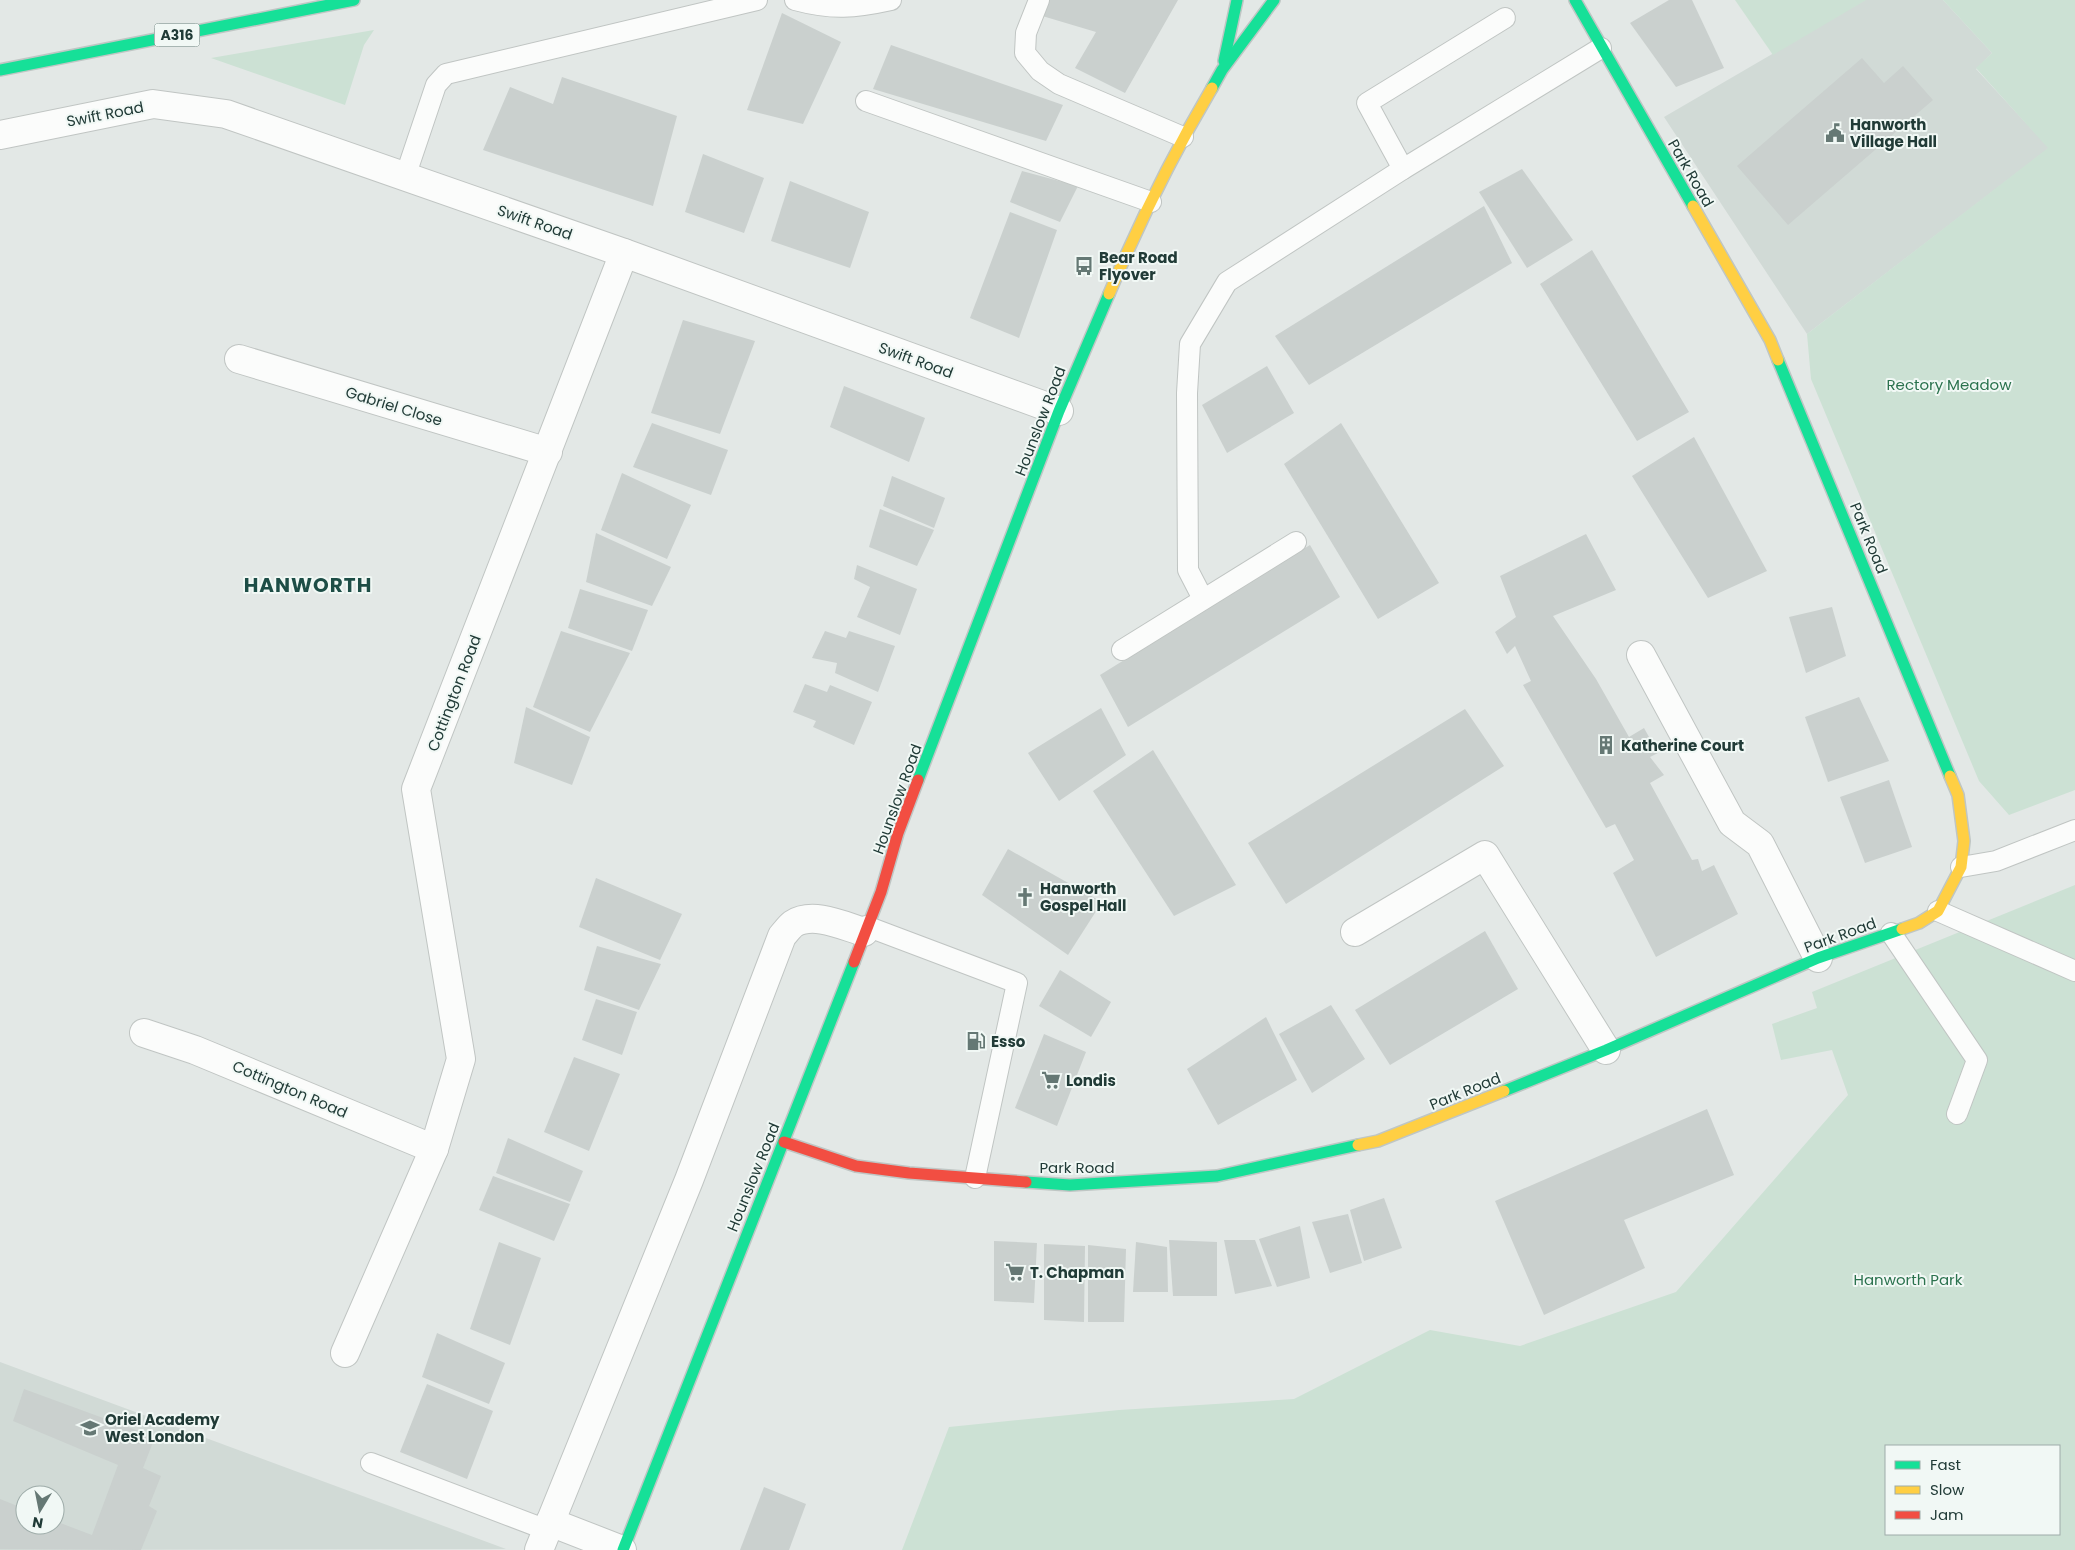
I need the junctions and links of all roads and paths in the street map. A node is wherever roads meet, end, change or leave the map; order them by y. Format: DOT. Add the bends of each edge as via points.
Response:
graph roads {
  1 [pos="354,0"];
  2 [pos="758,0"];
  3 [pos="795,0"];
  4 [pos="891,0"];
  5 [pos="1039,0"];
  6 [pos="1237,0"];
  7 [pos="1274,0"];
  8 [pos="1574,0"];
  9 [pos="1505,18"];
  10 [pos="1601,48"];
  11 [pos="0,70"];
  12 [pos="1222,70"];
  13 [pos="866,101"];
  14 [pos="0,135"];
  15 [pos="1183,136"];
  16 [pos="1403,169"];
  17 [pos="405,177"];
  18 [pos="1150,202"];
  19 [pos="624,253"];
  20 [pos="240,359"];
  21 [pos="1059,411"];
  22 [pos="548,452"];
  23 [pos="1296,542"];
  24 [pos="1203,599"];
  25 [pos="1122,650"];
  26 [pos="1641,655"];
  27 [pos="2075,830"];
  28 [pos="1961,867"];
  29 [pos="1938,910"];
  30 [pos="865,929"];
  31 [pos="1355,932"];
  32 [pos="1891,933"];
  33 [pos="1818,958"];
  34 [pos="2075,971"];
  35 [pos="144,1033"];
  36 [pos="1606,1050"];
  37 [pos="1957,1114"];
  38 [pos="784,1142"];
  39 [pos="434,1149"];
  40 [pos="975,1178"];
  41 [pos="345,1353"];
  42 [pos="371,1463"];
  43 [pos="545,1534"];
  44 [pos="622,1550"];
  1 -- 11 [label="main road, A316"];
  2 -- 17 [label="lane" via="446,74 436,85"];
  3 -- 4 [label="lane" via="824,8"];
  5 -- 15 [label="lane" via="1026,33 1025,53 1040,71 1059,84"];
  6 -- 12 [label="main road, Hounslow Road"];
  7 -- 12 [label="main road, Hounslow Road"];
  8 -- 10 [label="main road, Park Road"];
  9 -- 16 [label="lane" via="1367,104"];
  10 -- 16 [label="lane"];
  10 -- 28 [label="main road, Park Road" via="1770,340 1958,795 1964,841"];
  12 -- 15 [label="main road, Hounslow Road"];
  13 -- 18 [label="lane"];
  14 -- 17 [label="street, Swift Road" via="153,104 226,114"];
  15 -- 18 [label="main road, Hounslow Road"];
  16 -- 24 [label="lane" via="1227,282 1190,344 1187,393 1188,570"];
  17 -- 19 [label="street, Swift Road"];
  18 -- 21 [label="main road, Hounslow Road"];
  19 -- 21 [label="street, Swift Road"];
  19 -- 22 [label="street, Cottington Road"];
  20 -- 22 [label="street, Gabriel Close"];
  21 -- 30 [label="main road, Hounslow Road" via="898,832 881,892"];
  22 -- 39 [label="street, Cottington Road" via="416,789 461,1059"];
  23 -- 24 [label="lane"];
  24 -- 25 [label="lane"];
  26 -- 33 [label="street" via="1732,823 1760,844"];
  27 -- 28 [label="lane" via="1996,861"];
  28 -- 29 [label="main road, Park Road"];
  29 -- 32 [label="main road, Park Road" via="1919,923"];
  29 -- 34 [label="lane"];
  30 -- 38 [label="main road, Hounslow Road"];
  30 -- 40 [label="lane" via="1018,983"];
  30 -- 43 [label="street" via="808,919 793,924 782,936 689,1180"];
  31 -- 36 [label="street" via="1485,855"];
  32 -- 33 [label="main road, Park Road"];
  32 -- 37 [label="lane" via="1977,1060"];
  33 -- 36 [label="main road, Park Road"];
  35 -- 39 [label="street, Cottington Road" via="195,1050"];
  36 -- 40 [label="main road, Park Road" via="1378,1141 1217,1176 1070,1186"];
  38 -- 40 [label="main road, Park Road" via="856,1166"];
  38 -- 44 [label="main road, Hounslow Road"];
  39 -- 41 [label="street, Cottington Road"];
  42 -- 43 [label="lane"];
  43 -- 44 [label="street"];
}
